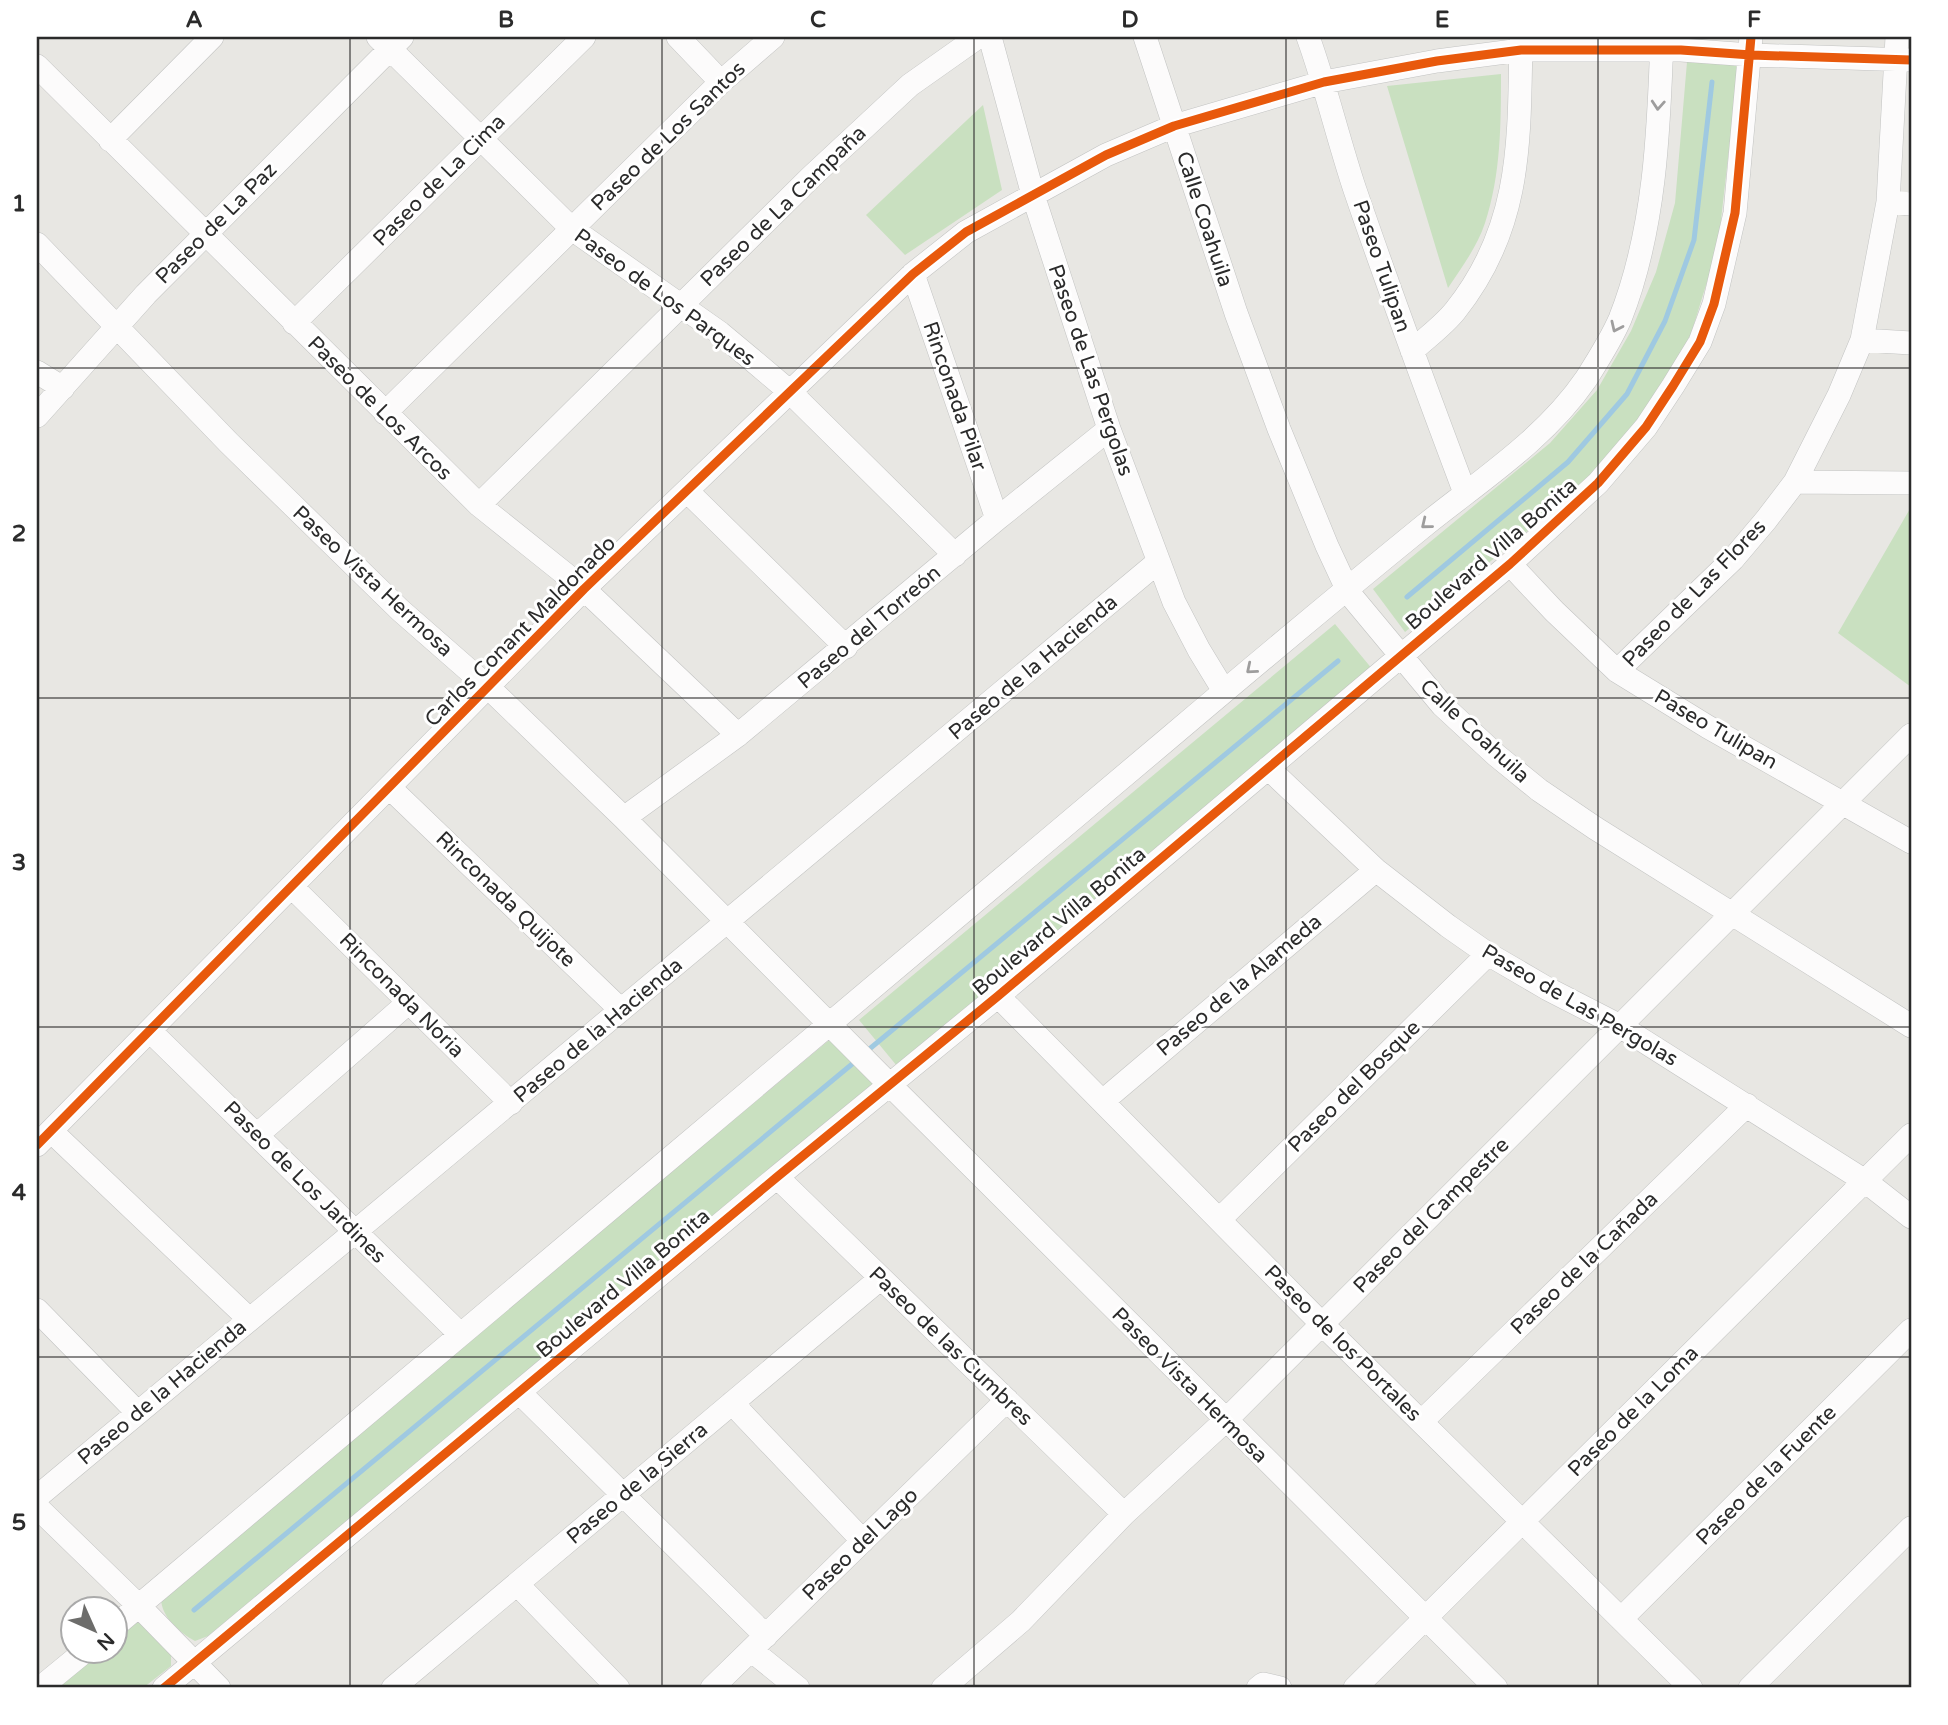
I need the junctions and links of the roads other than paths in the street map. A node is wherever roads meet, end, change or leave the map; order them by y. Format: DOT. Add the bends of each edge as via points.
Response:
graph roads {
  1 [pos="584,37"];
  2 [pos="678,37"];
  3 [pos="773,37"];
  4 [pos="978,37"];
  5 [pos="990,37"];
  6 [pos="1145,37"];
  7 [pos="1308,37"];
  8 [pos="205,39"];
  9 [pos="390,41"];
  10 [pos="1521,43"];
  11 [pos="1668,45"];
  12 [pos="1745,49"];
  13 [pos="1901,52"];
  14 [pos="37,66"];
  15 [pos="721,82"];
  16 [pos="1324,82"];
  17 [pos="1174,126"];
  18 [pos="480,139"];
  19 [pos="110,140"];
  20 [pos="1032,195"];
  21 [pos="1888,202"];
  22 [pos="1911,204"];
  23 [pos="572,229"];
  24 [pos="204,234"];
  25 [pos="37,244"];
  26 [pos="913,274"];
  27 [pos="681,305"];
  28 [pos="294,323"];
  29 [pos="118,326"];
  30 [pos="1862,340"];
  31 [pos="1911,343"];
  32 [pos="1412,351"];
  33 [pos="37,372"];
  34 [pos="63,388"];
  35 [pos="789,391"];
  36 [pos="385,413"];
  37 [pos="37,416"];
  38 [pos="1109,429"];
  39 [pos="1795,482"];
  40 [pos="1911,483"];
  41 [pos="688,492"];
  42 [pos="1465,493"];
  43 [pos="479,505"];
  44 [pos="997,519"];
  45 [pos="955,555"];
  46 [pos="1158,562"];
  47 [pos="1510,564"];
  48 [pos="584,589"];
  49 [pos="1350,594"];
  50 [pos="846,646"];
  51 [pos="1396,652"];
  52 [pos="1618,671"];
  53 [pos="488,687"];
  54 [pos="1224,691"];
  55 [pos="738,735"];
  56 [pos="1911,735"];
  57 [pos="1268,768"];
  58 [pos="390,788"];
  59 [pos="1845,802"];
  60 [pos="625,818"];
  61 [pos="1911,842"];
  62 [pos="1376,870"];
  63 [pos="292,887"];
  64 [pos="1733,913"];
  65 [pos="728,921"];
  66 [pos="1488,954"];
  67 [pos="998,996"];
  68 [pos="409,1002"];
  69 [pos="621,1010"];
  70 [pos="1620,1026"];
  71 [pos="1911,1026"];
  72 [pos="833,1027"];
  73 [pos="150,1031"];
  74 [pos="887,1083"];
  75 [pos="1103,1101"];
  76 [pos="511,1103"];
  77 [pos="1746,1105"];
  78 [pos="257,1135"];
  79 [pos="1911,1135"];
  80 [pos="44,1138"];
  81 [pos="777,1177"];
  82 [pos="1866,1181"];
  83 [pos="1911,1217"];
  84 [pos="1220,1219"];
  85 [pos="356,1233"];
  86 [pos="881,1278"];
  87 [pos="37,1310"];
  88 [pos="249,1319"];
  89 [pos="1322,1324"];
  90 [pos="1911,1331"];
  91 [pos="460,1334"];
  92 [pos="519,1392"];
  93 [pos="1007,1401"];
  94 [pos="732,1403"];
  95 [pos="137,1412"];
  96 [pos="1226,1420"];
  97 [pos="1422,1421"];
  98 [pos="623,1495"];
  99 [pos="37,1497"];
  100 [pos="37,1507"];
  101 [pos="1124,1514"];
  102 [pos="1522,1522"];
  103 [pos="1911,1528"];
  104 [pos="863,1541"];
  105 [pos="517,1584"];
  106 [pos="139,1606"];
  107 [pos="130,1613"];
  108 [pos="1424,1618"];
  109 [pos="1621,1619"];
  110 [pos="758,1643"];
  111 [pos="193,1664"];
  112 [pos="66,1666"];
  113 [pos="407,1684"];
  114 [pos="40,1688"];
  115 [pos="164,1688"];
  116 [pos="219,1688"];
  117 [pos="618,1688"];
  118 [pos="712,1688"];
  119 [pos="798,1688"];
  120 [pos="943,1688"];
  121 [pos="1258,1688"];
  122 [pos="1280,1688"];
  123 [pos="1355,1688"];
  124 [pos="1496,1688"];
  125 [pos="1691,1688"];
  126 [pos="1750,1688"];
  1 -- 18 [label="street, Paseo de La Cima"];
  2 -- 15 [label="street"];
  3 -- 15 [label="street, Paseo de Los Santos"];
  4 -- 27 [label="street, Paseo de La Campaña" via="910,85"];
  5 -- 20 [label="street, Paseo de Las Pergolas"];
  6 -- 17 [label="street, Calle Coahuila"];
  7 -- 16 [label="street, Paseo Tulipan"];
  8 -- 19 [label="street"];
  9 -- 18 [label="street, Paseo de Los Parques"];
  9 -- 24 [label="street, Paseo de La Paz"];
  10 -- 11 [label="street, Carlos Conant Maldonado"];
  10 -- 16 [label="street, Carlos Conant Maldonado"];
  10 -- 32 [label="street" via="1515,171 1502,225 1481,273 1454,313"];
  11 -- 12 [label="street, Carlos Conant Maldonado"];
  11 -- 42 [label="street, one-way" via="1638,263 1619,320 1582,385 1556,416"];
  12 -- 13 [label="street, Carlos Conant Maldonado"];
  12 -- 47 [label="street, Boulevard Villa Bonita" via="1735,213 1714,304 1700,342 1623,455"];
  13 -- 21 [label="street, Paseo de Las Flores"];
  14 -- 19 [label="street, Paseo de Los Arcos"];
  15 -- 23 [label="street, Paseo de Los Santos"];
  16 -- 17 [label="street, Carlos Conant Maldonado"];
  16 -- 32 [label="street, Paseo Tulipan" via="1354,187"];
  17 -- 20 [label="street, Carlos Conant Maldonado" via="1106,155"];
  17 -- 49 [label="street, Calle Coahuila" via="1274,416"];
  18 -- 23 [label="street, Paseo de Los Parques"];
  18 -- 28 [label="street, Paseo de La Cima"];
  19 -- 24 [label="street, Paseo de Los Arcos"];
  20 -- 26 [label="street, Carlos Conant Maldonado" via="966,232"];
  20 -- 38 [label="street, Paseo de Las Pergolas"];
  21 -- 22 [label="street"];
  21 -- 30 [label="street, Paseo de Las Flores"];
  23 -- 27 [label="street, Paseo de Los Parques"];
  23 -- 36 [label="street, Paseo de Los Santos"];
  24 -- 28 [label="street, Paseo de Los Arcos"];
  24 -- 29 [label="street, Paseo de La Paz"];
  25 -- 29 [label="street, Paseo Vista Hermosa"];
  26 -- 35 [label="street, Carlos Conant Maldonado"];
  26 -- 44 [label="street, Rinconada Pilar"];
  27 -- 35 [label="street, Paseo de Los Parques"];
  27 -- 43 [label="street, Paseo de La Campaña"];
  28 -- 36 [label="street, Paseo de Los Arcos"];
  29 -- 34 [label="street, Paseo de La Paz"];
  29 -- 53 [label="street, Paseo Vista Hermosa" via="229,443 400,610"];
  30 -- 31 [label="street"];
  30 -- 39 [label="street, Paseo de Las Flores"];
  32 -- 42 [label="street, Paseo Tulipan"];
  33 -- 34 [label="street"];
  34 -- 37 [label="street, Paseo de La Paz"];
  35 -- 41 [label="street, Carlos Conant Maldonado"];
  35 -- 45 [label="street, Paseo de Los Parques"];
  36 -- 43 [label="street, Paseo de Los Arcos"];
  38 -- 44 [label="street, Paseo del Torreón"];
  38 -- 46 [label="street, Paseo de Las Pergolas"];
  39 -- 40 [label="street"];
  39 -- 52 [label="street, Paseo de Las Flores" via="1733,559"];
  41 -- 48 [label="street, Carlos Conant Maldonado"];
  41 -- 50 [label="street"];
  42 -- 49 [label="street, one-way"];
  43 -- 48 [label="street, Paseo de Los Arcos"];
  44 -- 45 [label="street, Paseo del Torreón"];
  45 -- 50 [label="street, Paseo del Torreón"];
  46 -- 54 [label="street, Paseo de Las Pergolas" via="1180,614"];
  46 -- 65 [label="street, Paseo de la Hacienda"];
  47 -- 51 [label="street, Boulevard Villa Bonita"];
  47 -- 52 [label="street, Paseo Tulipan"];
  48 -- 53 [label="street, Carlos Conant Maldonado"];
  48 -- 55 [label="street, Paseo de Los Arcos"];
  49 -- 51 [label="street, Calle Coahuila"];
  49 -- 54 [label="street, one-way"];
  50 -- 55 [label="street, Paseo del Torreón"];
  51 -- 57 [label="street, Boulevard Villa Bonita"];
  51 -- 64 [label="street, Calle Coahuila" via="1442,705 1539,790"];
  52 -- 59 [label="street, Paseo Tulipan" via="1708,727"];
  53 -- 58 [label="street, Carlos Conant Maldonado"];
  53 -- 60 [label="street, Paseo Vista Hermosa"];
  54 -- 72 [label="street"];
  55 -- 60 [label="street, Paseo del Torreón"];
  56 -- 59 [label="street, Paseo del Campestre"];
  57 -- 62 [label="street, Paseo de Las Pergolas"];
  57 -- 67 [label="street, Boulevard Villa Bonita"];
  58 -- 63 [label="street, Carlos Conant Maldonado"];
  58 -- 69 [label="street, Rinconada Quijote"];
  59 -- 61 [label="street, Paseo Tulipan"];
  59 -- 64 [label="street, Paseo del Campestre"];
  60 -- 65 [label="street, Paseo Vista Hermosa"];
  62 -- 66 [label="street, Paseo de Las Pergolas"];
  62 -- 75 [label="street, Paseo de la Alameda"];
  63 -- 68 [label="street, Rinconada Noria"];
  63 -- 73 [label="street, Carlos Conant Maldonado"];
  64 -- 70 [label="street, Paseo del Campestre"];
  64 -- 71 [label="street, Calle Coahuila"];
  65 -- 69 [label="street, Paseo de la Hacienda"];
  65 -- 72 [label="street, Paseo Vista Hermosa"];
  66 -- 70 [label="street, Paseo de Las Pergolas"];
  66 -- 84 [label="street, Paseo del Bosque"];
  67 -- 74 [label="street, Boulevard Villa Bonita"];
  67 -- 75 [label="street, Paseo de los Portales"];
  68 -- 76 [label="street, Rinconada Noria"];
  68 -- 78 [label="street"];
  69 -- 76 [label="street, Paseo de la Hacienda"];
  70 -- 77 [label="street, Paseo de Las Pergolas"];
  70 -- 89 [label="street, Paseo del Campestre"];
  72 -- 74 [label="street, Paseo Vista Hermosa"];
  72 -- 91 [label="street"];
  73 -- 78 [label="street, Paseo de Los Jardines"];
  73 -- 80 [label="street, Carlos Conant Maldonado"];
  74 -- 81 [label="street, Boulevard Villa Bonita"];
  74 -- 96 [label="street, Paseo Vista Hermosa"];
  75 -- 84 [label="street, Paseo de los Portales"];
  76 -- 85 [label="street, Paseo de la Hacienda"];
  77 -- 82 [label="street, Paseo de Las Pergolas"];
  77 -- 97 [label="street, Paseo de la Cañada"];
  78 -- 85 [label="street, Paseo de Los Jardines"];
  79 -- 82 [label="street, Paseo de la Loma"];
  80 -- 88 [label="street"];
  81 -- 86 [label="street, Paseo de las Cumbres"];
  81 -- 92 [label="street, Boulevard Villa Bonita"];
  82 -- 83 [label="street, Paseo de Las Pergolas"];
  82 -- 102 [label="street, Paseo de la Loma"];
  84 -- 89 [label="street, Paseo de los Portales"];
  85 -- 88 [label="street, Paseo de la Hacienda"];
  85 -- 91 [label="street, Paseo de Los Jardines"];
  86 -- 93 [label="street, Paseo de las Cumbres"];
  86 -- 94 [label="street, Paseo de la Sierra"];
  87 -- 95 [label="street"];
  88 -- 95 [label="street, Paseo de la Hacienda"];
  89 -- 96 [label="street, Paseo del Campestre"];
  89 -- 97 [label="street, Paseo de los Portales"];
  90 -- 109 [label="street, Paseo de la Fuente"];
  91 -- 106 [label="street"];
  92 -- 98 [label="street"];
  92 -- 111 [label="street, Boulevard Villa Bonita"];
  93 -- 101 [label="street, Paseo de las Cumbres"];
  93 -- 104 [label="street, Paseo del Lago"];
  94 -- 98 [label="street, Paseo de la Sierra"];
  94 -- 104 [label="street"];
  95 -- 99 [label="street, Paseo de la Hacienda"];
  96 -- 101 [label="street, Paseo del Campestre"];
  96 -- 108 [label="street, Paseo Vista Hermosa"];
  97 -- 102 [label="street, Paseo de los Portales"];
  98 -- 105 [label="street, Paseo de la Sierra"];
  98 -- 110 [label="street"];
  100 -- 106 [label="street"];
  101 -- 120 [label="street, Paseo del Campestre" via="1021,1621"];
  102 -- 108 [label="street, Paseo de la Loma"];
  102 -- 109 [label="street, Paseo de los Portales"];
  103 -- 126 [label="street"];
  104 -- 110 [label="street, Paseo del Lago"];
  105 -- 113 [label="street, Paseo de la Sierra"];
  105 -- 117 [label="street"];
  106 -- 107 [label="street"];
  106 -- 111 [label="street"];
  108 -- 123 [label="street, Paseo de la Loma"];
  108 -- 124 [label="street, Paseo Vista Hermosa"];
  109 -- 125 [label="street, Paseo de los Portales"];
  110 -- 118 [label="street, Paseo del Lago"];
  110 -- 119 [label="street"];
  111 -- 115 [label="street, Boulevard Villa Bonita"];
  111 -- 116 [label="street"];
  112 -- 114 [label="street"];
  121 -- 122 [label="street" via="1263,1684"];
}
